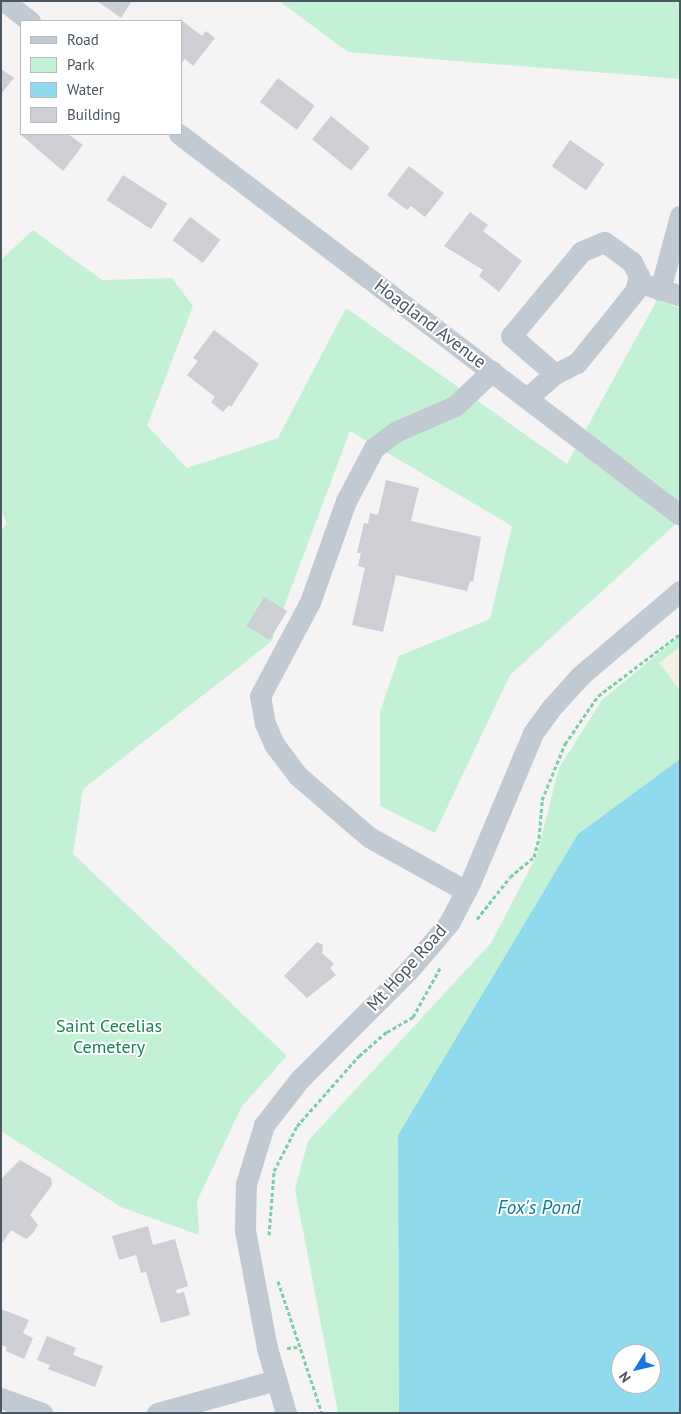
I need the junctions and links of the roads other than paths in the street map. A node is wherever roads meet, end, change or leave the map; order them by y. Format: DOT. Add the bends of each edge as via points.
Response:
graph roads {
  1 [pos="4,1"];
  2 [pos="29,20"];
  3 [pos="180,135"];
  4 [pos="680,216"];
  5 [pos="638,282"];
  6 [pos="670,293"];
  7 [pos="492,371"];
  8 [pos="554,374"];
  9 [pos="527,398"];
  10 [pos="680,515"];
  11 [pos="680,591"];
  12 [pos="466,891"];
  13 [pos="276,1380"];
  14 [pos="236,1391"];
  15 [pos="1,1398"];
  16 [pos="42,1413"];
  17 [pos="156,1413"];
  18 [pos="218,1413"];
  19 [pos="286,1413"];
  1 -- 2 [label="street"];
  3 -- 7 [label="street, Hoagland Avenue"];
  4 -- 6 [label="street"];
  5 -- 6 [label="street"];
  5 -- 8 [label="street" via="635,291 577,363"];
  5 -- 8 [label="street" via="639,276 632,262 604,242 581,252 511,336"];
  7 -- 9 [label="street, Hoagland Avenue"];
  7 -- 12 [label="street" via="455,406 395,432 374,448 346,501 310,602 260,696 265,724 274,746 298,776 369,837"];
  8 -- 9 [label="street"];
  9 -- 10 [label="street, Hoagland Avenue"];
  11 -- 12 [label="street, Mt Hope Road" via="581,675 533,733"];
  12 -- 13 [label="street, Mt Hope Road" via="449,924 409,970 276,1106 255,1144 246,1184 245,1230"];
  13 -- 14 [label="street"];
  13 -- 19 [label="street, Mt Hope Road"];
  14 -- 17 [label="street"];
  14 -- 18 [label="street"];
  15 -- 16 [label="street"];
}
